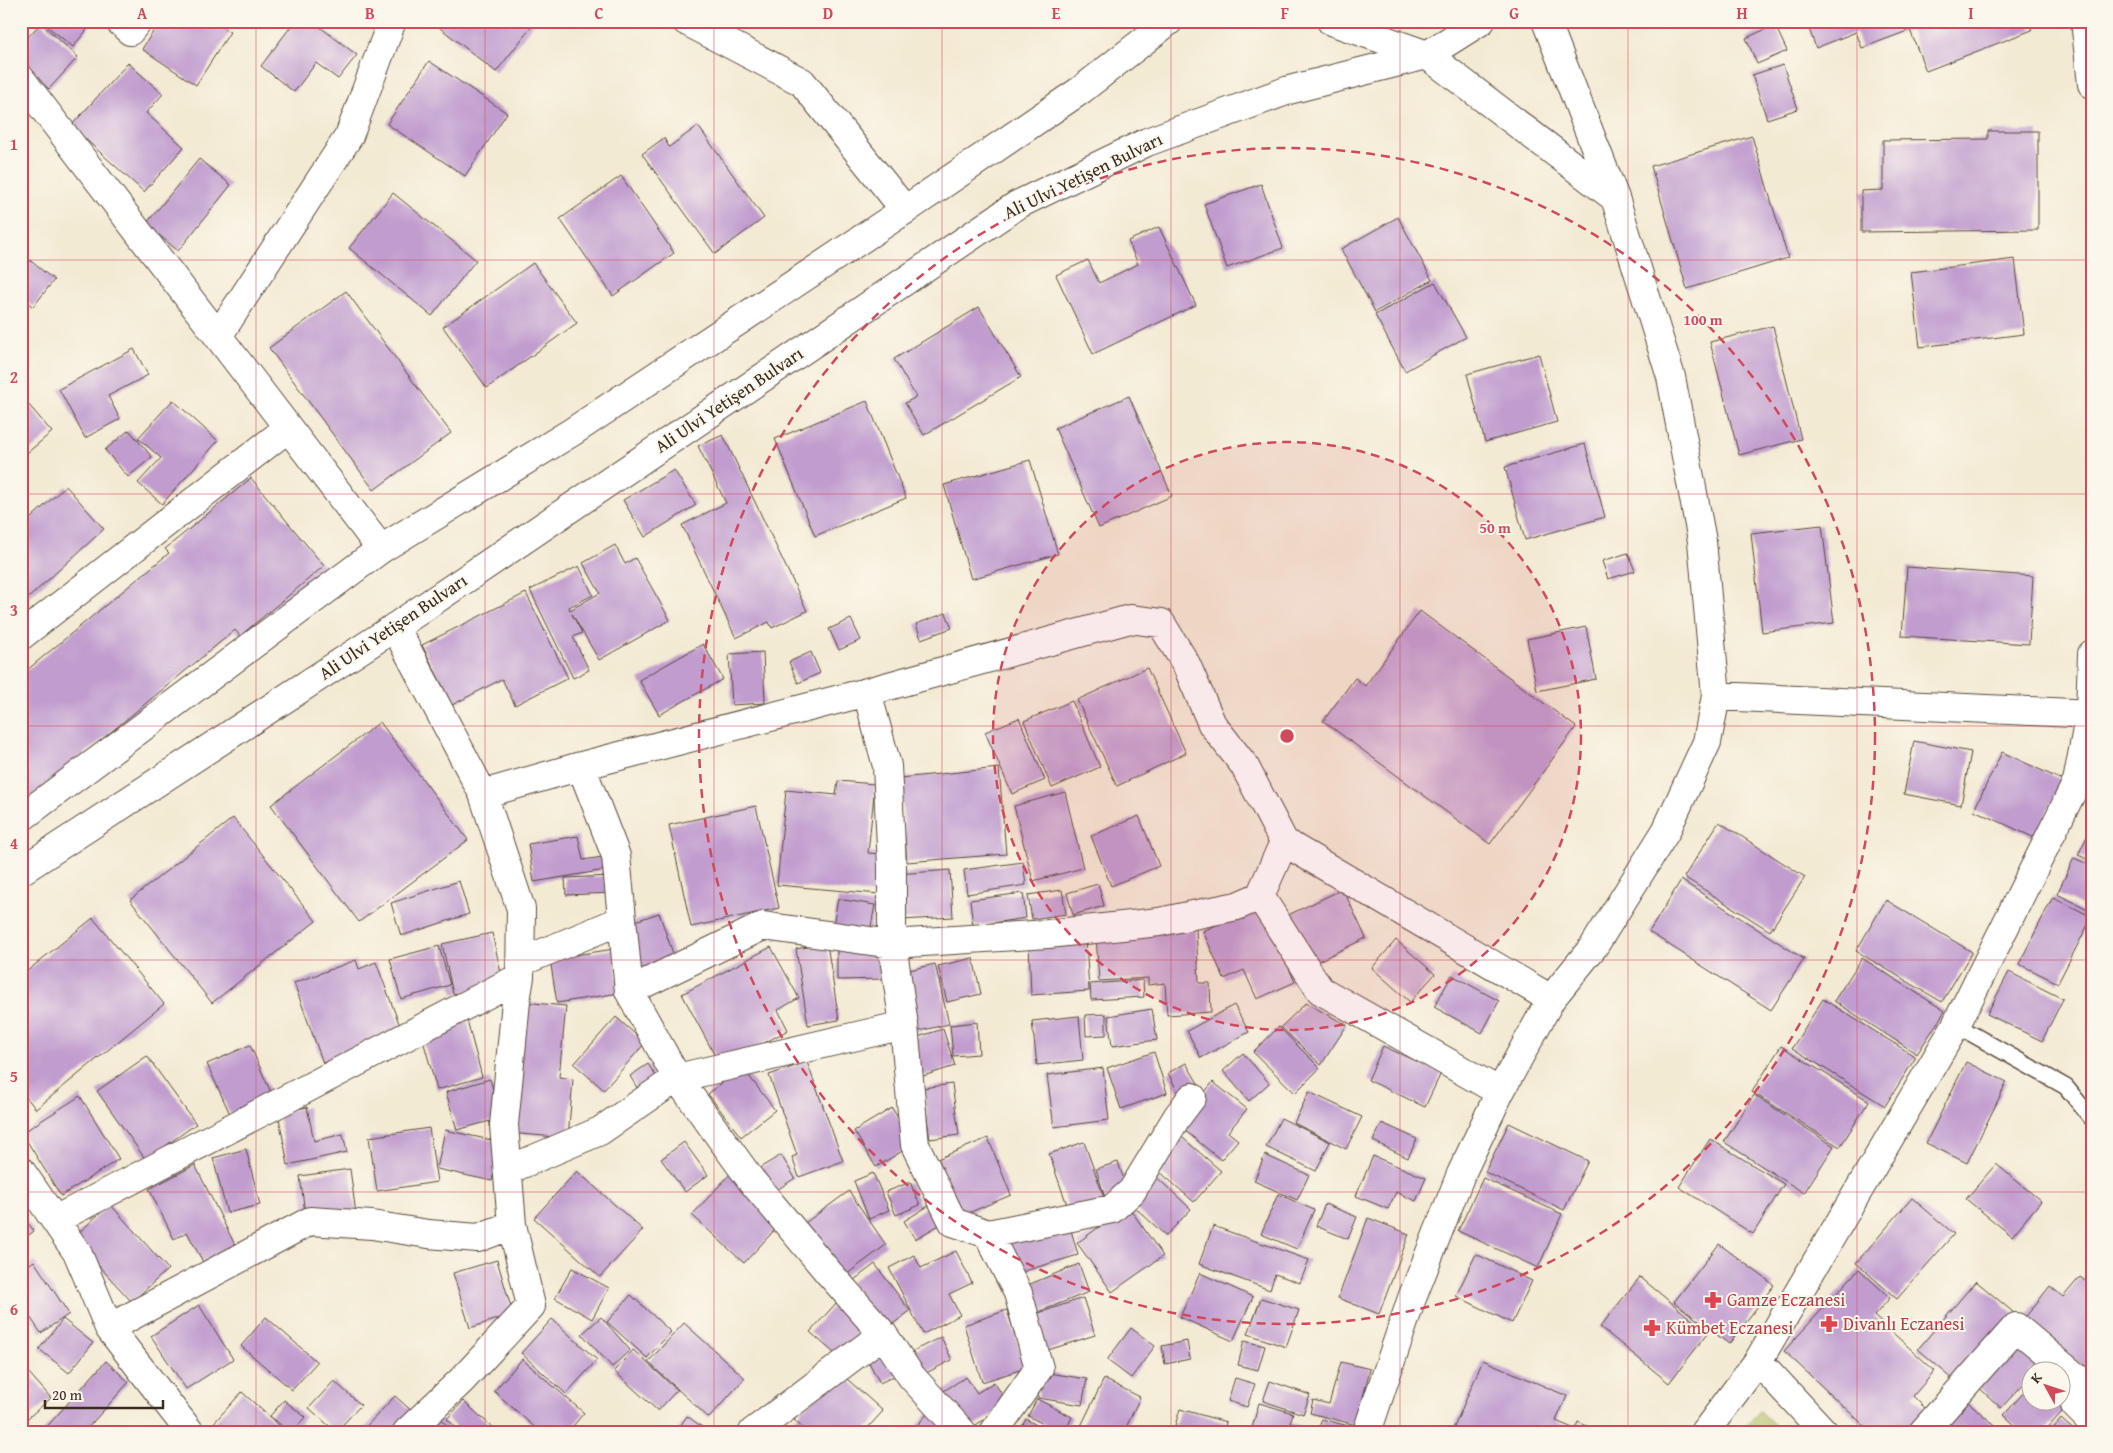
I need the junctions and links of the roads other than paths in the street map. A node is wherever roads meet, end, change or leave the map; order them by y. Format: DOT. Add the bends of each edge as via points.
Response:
graph roads {
  1 [pos="119,21"];
  2 [pos="138,21"];
  3 [pos="392,21"];
  4 [pos="686,21"];
  5 [pos="1169,21"];
  6 [pos="1331,21"];
  7 [pos="1481,21"];
  8 [pos="1546,21"];
  9 [pos="2085,21"];
  10 [pos="1427,55"];
  11 [pos="21,79"];
  12 [pos="2092,84"];
  13 [pos="1615,198"];
  14 [pos="905,210"];
  15 [pos="218,336"];
  16 [pos="288,428"];
  17 [pos="381,549"];
  18 [pos="395,627"];
  19 [pos="21,636"];
  20 [pos="2092,654"];
  21 [pos="867,692"];
  22 [pos="1716,696"];
  23 [pos="2091,713"];
  24 [pos="581,766"];
  25 [pos="483,794"];
  26 [pos="21,818"];
  27 [pos="1284,842"];
  28 [pos="21,871"];
  29 [pos="1260,896"];
  30 [pos="622,920"];
  31 [pos="892,944"];
  32 [pos="520,969"];
  33 [pos="628,990"];
  34 [pos="1551,999"];
  35 [pos="904,1025"];
  36 [pos="1956,1025"];
  37 [pos="678,1078"];
  38 [pos="1500,1092"];
  39 [pos="1192,1098"];
  40 [pos="2092,1119"];
  41 [pos="508,1170"];
  42 [pos="21,1171"];
  43 [pos="55,1220"];
  44 [pos="512,1225"];
  45 [pos="988,1234"];
  46 [pos="109,1328"];
  47 [pos="883,1334"];
  48 [pos="1758,1361"];
  49 [pos="2092,1422"];
  50 [pos="190,1432"];
  51 [pos="408,1432"];
  52 [pos="753,1432"];
  53 [pos="962,1432"];
  54 [pos="994,1432"];
  55 [pos="1367,1432"];
  56 [pos="1705,1432"];
  57 [pos="1824,1432"];
  58 [pos="1923,1432"];
  1 -- 2 [label="street" via="130,31"];
  3 -- 15 [label="street" via="349,136"];
  4 -- 14 [label="street" via="802,82"];
  5 -- 14 [label="street" via="1081,90"];
  6 -- 10 [label="street"];
  7 -- 10 [label="street, Ali Ulvi Yetişen Bulvarı"];
  8 -- 13 [label="street"];
  9 -- 12 [label="street"];
  10 -- 13 [label="street"];
  10 -- 18 [label="street, Ali Ulvi Yetişen Bulvarı" via="1289,90 1147,142 1017,205"];
  11 -- 15 [label="street"];
  13 -- 22 [label="street" via="1671,377 1702,541"];
  14 -- 17 [label="street" via="572,432"];
  15 -- 16 [label="street"];
  16 -- 17 [label="street"];
  16 -- 19 [label="street"];
  17 -- 26 [label="street"];
  18 -- 25 [label="street"];
  18 -- 28 [label="street, Ali Ulvi Yetişen Bulvarı"];
  20 -- 23 [label="street"];
  21 -- 24 [label="street"];
  21 -- 27 [label="street" via="1130,619 1161,623 1186,664 1212,724 1244,765"];
  21 -- 31 [label="street" via="887,766"];
  22 -- 23 [label="street"];
  22 -- 34 [label="street" via="1707,742 1666,831 1594,946"];
  23 -- 36 [label="street" via="2077,782"];
  24 -- 25 [label="street"];
  24 -- 30 [label="street" via="616,856"];
  25 -- 32 [label="street" via="521,909"];
  27 -- 29 [label="street"];
  27 -- 34 [label="street"];
  29 -- 31 [label="street" via="1237,906 1159,922 1048,934"];
  29 -- 38 [label="street" via="1320,990"];
  30 -- 32 [label="street"];
  30 -- 33 [label="street"];
  31 -- 33 [label="street" via="764,926"];
  31 -- 35 [label="street"];
  32 -- 41 [label="street" via="504,1125"];
  32 -- 43 [label="street"];
  33 -- 37 [label="street"];
  34 -- 38 [label="street"];
  35 -- 37 [label="street"];
  35 -- 45 [label="street" via="916,1145 953,1222"];
  36 -- 40 [label="lane" via="2066,1087"];
  36 -- 48 [label="street"];
  37 -- 41 [label="street" via="600,1131"];
  37 -- 47 [label="street" via="751,1180"];
  38 -- 55 [label="street" via="1461,1174 1412,1298"];
  39 -- 45 [label="street" via="1132,1191 1112,1209"];
  41 -- 44 [label="street"];
  42 -- 43 [label="street"];
  43 -- 46 [label="street" via="78,1254"];
  44 -- 46 [label="street" via="478,1238 310,1221"];
  44 -- 51 [label="street" via="531,1306"];
  45 -- 54 [label="street" via="1018,1293 1039,1368"];
  46 -- 50 [label="street"];
  47 -- 52 [label="street"];
  47 -- 53 [label="street" via="911,1376"];
  48 -- 56 [label="street"];
  48 -- 57 [label="street"];
  49 -- 58 [label="street" via="2075,1406 2089,1388 2016,1327"];
}
